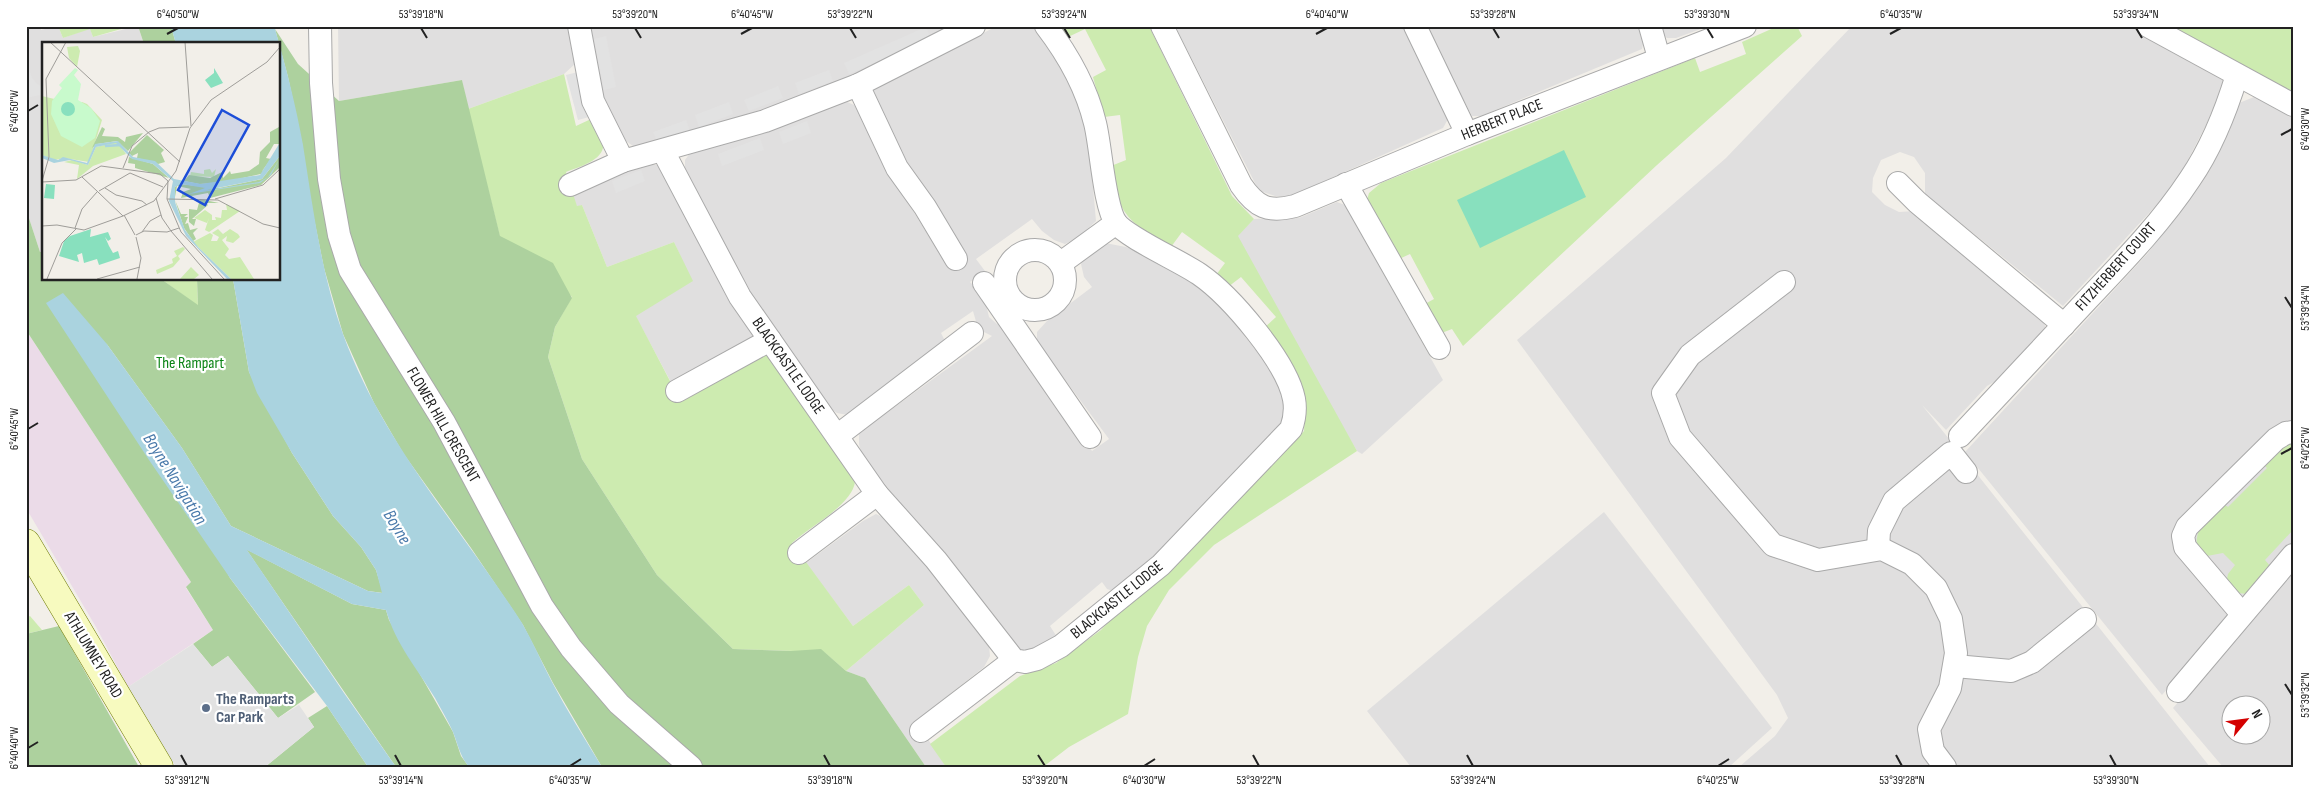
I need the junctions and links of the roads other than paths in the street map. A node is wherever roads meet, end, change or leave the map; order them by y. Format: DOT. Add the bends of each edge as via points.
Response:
graph roads {
  1 [pos="320,26"];
  2 [pos="579,26"];
  3 [pos="974,26"];
  4 [pos="1046,26"];
  5 [pos="1162,26"];
  6 [pos="1414,26"];
  7 [pos="1650,26"];
  8 [pos="1745,26"];
  9 [pos="2148,26"];
  10 [pos="1659,58"];
  11 [pos="2237,75"];
  12 [pos="858,85"];
  13 [pos="2293,105"];
  14 [pos="1468,134"];
  15 [pos="663,151"];
  16 [pos="623,161"];
  17 [pos="1898,182"];
  18 [pos="570,184"];
  19 [pos="1346,184"];
  20 [pos="1116,223"];
  21 [pos="956,259"];
  22 [pos="1060,263"];
  23 [pos="1784,282"];
  24 [pos="984,283"];
  25 [pos="1005,303"];
  26 [pos="2064,324"];
  27 [pos="972,334"];
  28 [pos="770,340"];
  29 [pos="1439,348"];
  30 [pos="677,391"];
  31 [pos="2293,432"];
  32 [pos="837,436"];
  33 [pos="1960,436"];
  34 [pos="1090,437"];
  35 [pos="1966,472"];
  36 [pos="877,494"];
  37 [pos="26,543"];
  38 [pos="1878,548"];
  39 [pos="799,553"];
  40 [pos="2293,555"];
  41 [pos="2242,614"];
  42 [pos="2085,619"];
  43 [pos="1014,660"];
  44 [pos="1955,666"];
  45 [pos="2178,691"];
  46 [pos="921,731"];
  47 [pos="159,767"];
  48 [pos="691,767"];
  49 [pos="1945,767"];
  1 -- 48 [label="street, FLOWER HILL CRESCENT" via="320,84 329,178 339,235 350,270 444,422 547,613 571,648 619,704"];
  2 -- 16 [label="street" via="593,101"];
  3 -- 12 [label="street"];
  4 -- 20 [label="street" via="1067,53 1084,86 1095,123 1109,206"];
  5 -- 19 [label="street, HERBERT PLACE" via="1251,199 1263,207 1279,210"];
  6 -- 14 [label="street"];
  7 -- 10 [label="street"];
  8 -- 10 [label="street, HERBERT PLACE"];
  9 -- 11 [label="street"];
  10 -- 14 [label="street, HERBERT PLACE"];
  11 -- 13 [label="street"];
  11 -- 26 [label="street, FITZHERBERT COURT" via="2224,116 2191,178 2163,215"];
  12 -- 15 [label="street" via="765,121"];
  12 -- 21 [label="street" via="897,168"];
  14 -- 19 [label="street, HERBERT PLACE"];
  15 -- 16 [label="street"];
  15 -- 28 [label="street, BLACKCASTLE LODGE" via="740,297"];
  16 -- 18 [label="street"];
  17 -- 26 [label="street" via="1917,202"];
  19 -- 29 [label="street"];
  20 -- 22 [label="street"];
  20 -- 43 [label="street, BLACKCASTLE LODGE" via="1138,240 1201,275 1232,304 1262,339 1284,373 1294,398 1296,416 1291,428 1162,565 1061,646 1037,659"];
  22 -- 25 [label="street" via="1066,284 1053,305 1038,311"];
  22 -- 25 [label="street" via="1043,250 1030,249 1018,254 1005,273"];
  23 -- 38 [label="street" via="1690,355 1663,393 1680,437 1773,545 1818,560"];
  24 -- 25 [label="street"];
  25 -- 34 [label="street"];
  26 -- 33 [label="street, FITZHERBERT COURT"];
  27 -- 32 [label="street"];
  28 -- 30 [label="street"];
  28 -- 32 [label="street, BLACKCASTLE LODGE"];
  31 -- 41 [label="street" via="2276,439 2187,527 2183,536 2185,547"];
  32 -- 36 [label="street, BLACKCASTLE LODGE"];
  35 -- 38 [label="street" via="1951,453 1894,501 1879,531"];
  36 -- 39 [label="street"];
  36 -- 43 [label="street, BLACKCASTLE LODGE" via="936,560"];
  37 -- 47 [label="main road, ATHLUMNEY ROAD"];
  38 -- 44 [label="street" via="1912,564 1936,588 1953,627"];
  40 -- 41 [label="street"];
  41 -- 45 [label="street"];
  42 -- 44 [label="street" via="2032,662 2011,671"];
  43 -- 46 [label="street"];
  44 -- 49 [label="street" via="1950,688 1929,729 1933,751"];
}
